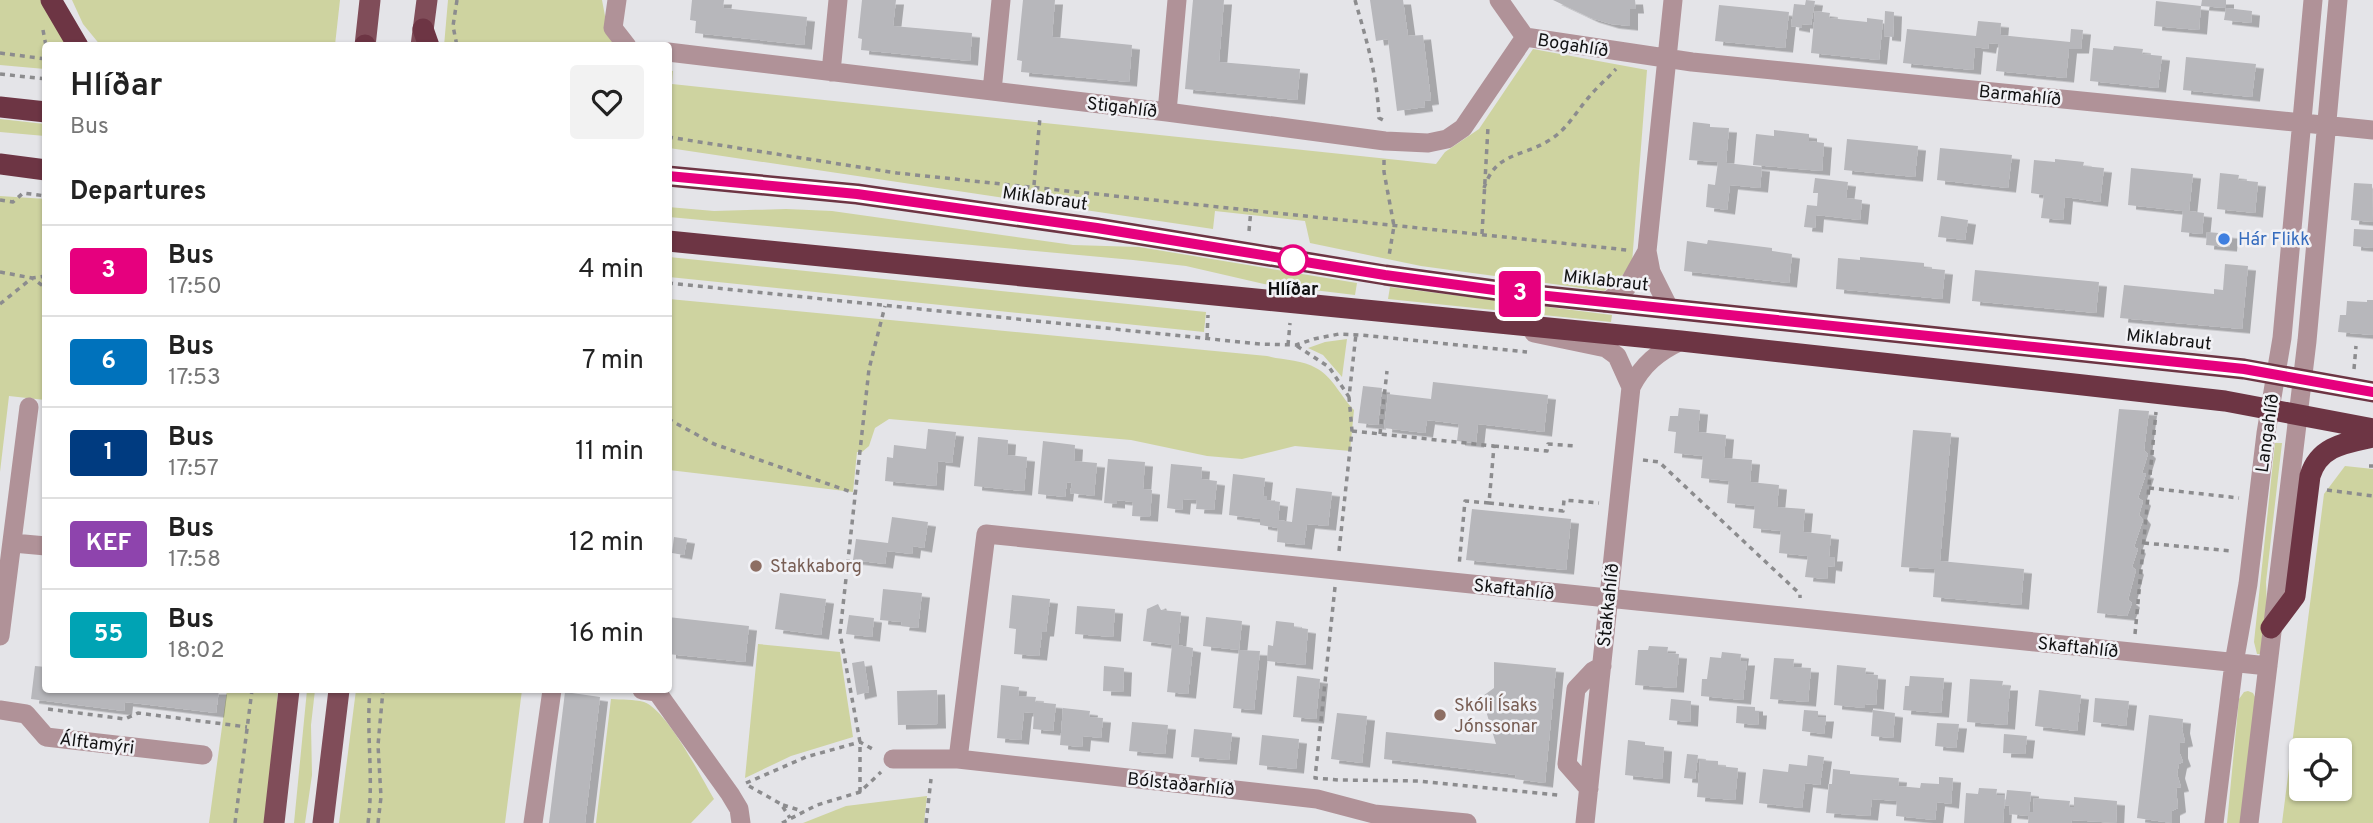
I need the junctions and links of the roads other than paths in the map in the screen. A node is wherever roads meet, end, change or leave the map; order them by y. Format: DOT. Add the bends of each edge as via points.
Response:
graph roads {
  1 [pos="51,0"];
  2 [pos="370,0"];
  3 [pos="427,0"];
  4 [pos="617,0"];
  5 [pos="838,0"];
  6 [pos="1001,0"];
  7 [pos="1177,0"];
  8 [pos="1499,0"];
  9 [pos="1673,0"];
  10 [pos="2313,0"];
  11 [pos="2338,0"];
  12 [pos="1525,37"];
  13 [pos="424,40"];
  14 [pos="76,42"];
  15 [pos="365,42"];
  16 [pos="624,42"];
  17 [pos="672,52"];
  18 [pos="1667,59"];
  19 [pos="831,72"];
  20 [pos="992,91"];
  21 [pos="0,107"];
  22 [pos="42,112"];
  23 [pos="1167,113"];
  24 [pos="2296,122"];
  25 [pos="2333,126"];
  26 [pos="2373,130"];
  27 [pos="0,164"];
  28 [pos="42,169"];
  29 [pos="672,176"];
  30 [pos="672,242"];
  31 [pos="1642,251"];
  32 [pos="1605,303"];
  33 [pos="1670,310"];
  34 [pos="1503,324"];
  35 [pos="1681,341"];
  36 [pos="2276,374"];
  37 [pos="2302,378"];
  38 [pos="1631,387"];
  39 [pos="2373,392"];
  40 [pos="29,407"];
  41 [pos="2270,410"];
  42 [pos="2297,415"];
  43 [pos="2373,429"];
  44 [pos="2373,437"];
  45 [pos="13,543"];
  46 [pos="42,547"];
  47 [pos="1609,598"];
  48 [pos="2271,628"];
  49 [pos="0,636"];
  50 [pos="2234,663"];
  51 [pos="2267,666"];
  52 [pos="289,693"];
  53 [pos="339,693"];
  54 [pos="552,693"];
  55 [pos="658,693"];
  56 [pos="0,710"];
  57 [pos="204,755"];
  58 [pos="958,759"];
  59 [pos="893,760"];
  60 [pos="274,823"];
  61 [pos="323,823"];
  62 [pos="533,823"];
  63 [pos="741,823"];
  64 [pos="1467,823"];
  65 [pos="1585,823"];
  66 [pos="2214,823"];
  67 [pos="2249,823"];
  1 -- 14 [label="highway"];
  2 -- 15 [label="main road"];
  3 -- 13 [label="main road"];
  4 -- 16 [label="street" via="613,28"];
  5 -- 19 [label="street"];
  6 -- 20 [label="street"];
  7 -- 23 [label="street"];
  8 -- 12 [label="street, Bogahlíð"];
  9 -- 18 [label="street"];
  10 -- 24 [label="street, Langahlíð"];
  11 -- 25 [label="street, Langahlíð"];
  12 -- 18 [label="street, Bogahlíð"];
  12 -- 23 [label="street, Stigahlíð" via="1463,128 1428,144"];
  17 -- 19 [label="street, Stigahlíð"];
  18 -- 24 [label="street, Barmahlíð"];
  18 -- 31 [label="street"];
  19 -- 20 [label="street, Stigahlíð"];
  20 -- 23 [label="street, Stigahlíð"];
  21 -- 22 [label="highway"];
  24 -- 25 [label="street, Barmahlíð"];
  24 -- 36 [label="street, Langahlíð" via="2283,332"];
  25 -- 26 [label="street, Barmahlíð"];
  25 -- 37 [label="street, Langahlíð"];
  27 -- 28 [label="highway"];
  29 -- 32 [label="highway, Miklabraut" via="857,194 1385,275"];
  30 -- 34 [label="highway"];
  31 -- 32 [label="street" via="1627,287"];
  31 -- 33 [label="street"];
  32 -- 33 [label="highway, Miklabraut"];
  33 -- 36 [label="highway, Miklabraut"];
  34 -- 35 [label="highway"];
  34 -- 38 [label="street" via="1606,348 1626,370"];
  35 -- 38 [label="street" via="1657,353"];
  35 -- 41 [label="highway"];
  36 -- 37 [label="highway, Miklabraut"];
  36 -- 41 [label="street, Langahlíð"];
  37 -- 39 [label="highway, Miklabraut"];
  37 -- 42 [label="street, Langahlíð"];
  38 -- 47 [label="street, Stakkahlíð"];
  40 -- 45 [label="street"];
  41 -- 42 [label="highway"];
  41 -- 50 [label="street, Langahlíð"];
  42 -- 43 [label="highway"];
  42 -- 48 [label="street, Langahlíð"];
  44 -- 48 [label="highway" via="2333,446 2313,465 2295,596"];
  45 -- 46 [label="street"];
  45 -- 49 [label="street"];
  47 -- 50 [label="street, Skaftahlíð"];
  47 -- 58 [label="street, Skaftahlíð" via="986,534"];
  47 -- 65 [label="street, Stakkahlíð"];
  48 -- 51 [label="street, Langahlíð"];
  50 -- 51 [label="street, Skaftahlíð"];
  50 -- 66 [label="street, Langahlíð"];
  51 -- 67 [label="street, Langahlíð"];
  52 -- 60 [label="main road"];
  53 -- 61 [label="main road"];
  54 -- 62 [label="street"];
  55 -- 63 [label="street" via="730,794"];
  56 -- 57 [label="street, Álftamýri" via="26,714 46,737"];
  58 -- 59 [label="street, Bólstaðarhlíð"];
  58 -- 64 [label="street, Bólstaðarhlíð" via="1317,799 1374,814"];
}
